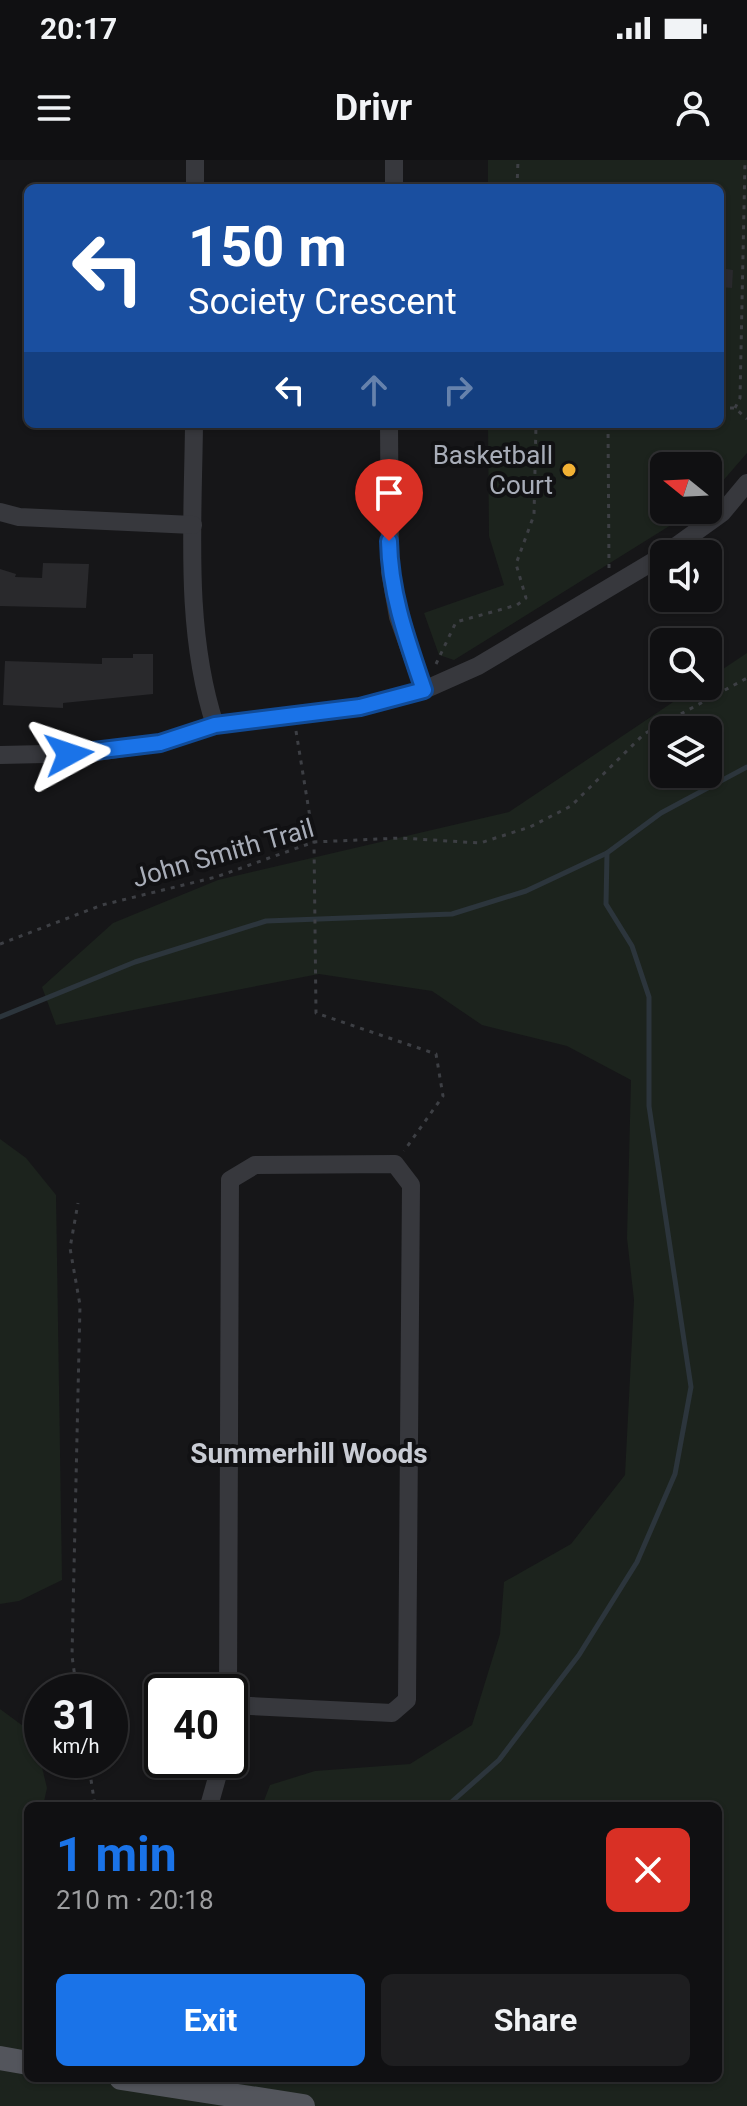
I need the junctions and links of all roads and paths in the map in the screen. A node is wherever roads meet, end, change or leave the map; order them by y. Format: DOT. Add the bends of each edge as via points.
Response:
graph roads {
  1 [pos="195,160"];
  2 [pos="394,160"];
  3 [pos="518,160"];
  4 [pos="745,160"];
  5 [pos="195,184"];
  6 [pos="394,184"];
  7 [pos="517,184"];
  8 [pos="745,272"];
  9 [pos="724,408"];
  10 [pos="735,408"];
  11 [pos="747,419"];
  12 [pos="194,428"];
  13 [pos="389,428"];
  14 [pos="536,428"];
  15 [pos="608,428"];
  16 [pos="747,483"];
  17 [pos="0,512"];
  18 [pos="193,525"];
  19 [pos="684,540"];
  20 [pos="650,563"];
  21 [pos="609,588"];
  22 [pos="747,678"];
  23 [pos="424,690"];
  24 [pos="297,714"];
  25 [pos="215,725"];
  26 [pos="0,755"];
  27 [pos="314,842"];
  28 [pos="0,944"];
  29 [pos="395,1164"];
  30 [pos="78,1203"];
  31 [pos="74,1674"];
  32 [pos="228,1674"];
  33 [pos="248,1706"];
  34 [pos="91,1778"];
  35 [pos="217,1778"];
  36 [pos="94,1802"];
  37 [pos="210,1802"];
  38 [pos="0,2058"];
  39 [pos="24,2062"];
  40 [pos="160,2082"];
  41 [pos="303,2106"];
  1 -- 5 [label="street"];
  2 -- 6 [label="street"];
  3 -- 7 [label="path"];
  4 -- 8 [label="path"];
  8 -- 10 [label="path" via="740,398"];
  9 -- 10 [label="path"];
  10 -- 11 [label="path"];
  12 -- 18 [label="street"];
  13 -- 23 [label="street" via="390,572 398,617"];
  14 -- 23 [label="path" via="534,515 516,564 526,598 456,622"];
  15 -- 21 [label="path"];
  16 -- 19 [label="street" via="722,513"];
  17 -- 18 [label="street"];
  18 -- 25 [label="street" via="200,657"];
  20 -- 21 [label="street"];
  21 -- 23 [label="street" via="478,666"];
  22 -- 27 [label="path, John Smith Trail" via="644,734 571,806 530,827 480,843 401,838"];
  23 -- 24 [label="street" via="360,707"];
  24 -- 25 [label="street"];
  24 -- 27 [label="path"];
  25 -- 26 [label="street" via="160,743 90,753"];
  27 -- 28 [label="path, John Smith Trail" via="216,877 102,905"];
  27 -- 29 [label="path" via="316,1013 436,1054 443,1096"];
  29 -- 32 [label="street" via="255,1165 230,1180"];
  29 -- 33 [label="street" via="411,1185 407,1700 392,1713"];
  30 -- 31 [label="path" via="70,1248 80,1305"];
  34 -- 36 [label="path"];
  35 -- 37 [label="street"];
  38 -- 39 [label="main road"];
  40 -- 41 [label="main road"];
}
